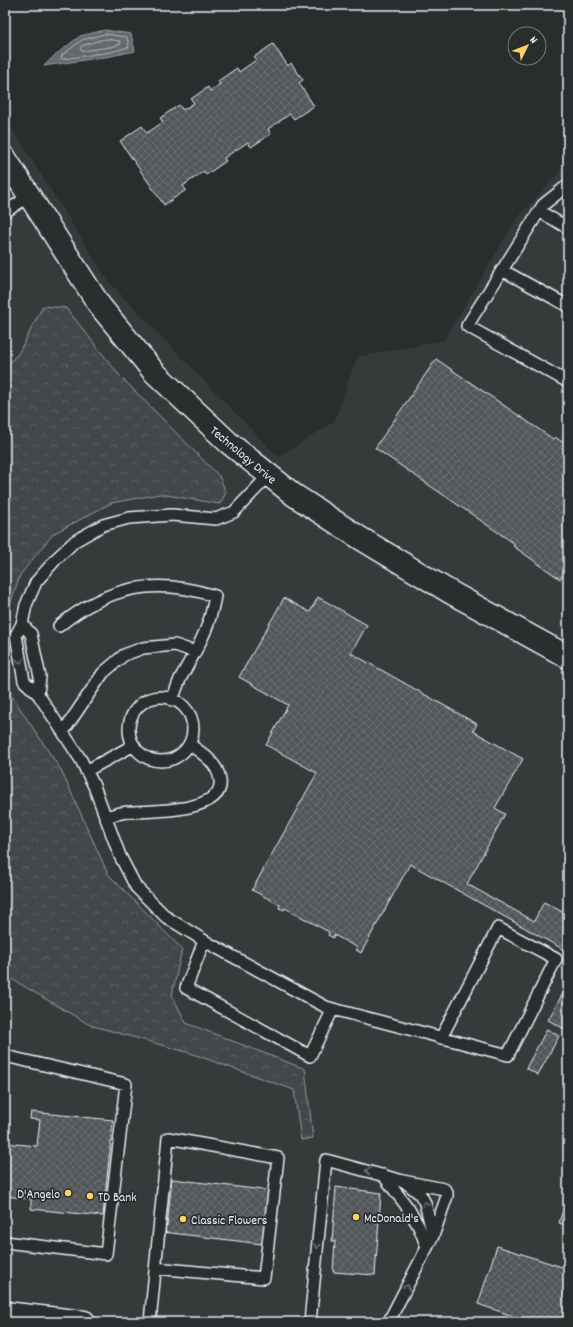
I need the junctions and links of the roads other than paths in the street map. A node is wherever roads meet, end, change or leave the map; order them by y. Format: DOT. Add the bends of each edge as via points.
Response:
graph roads {
  1 [pos="5,158"];
  2 [pos="568,185"];
  3 [pos="29,196"];
  4 [pos="539,211"];
  5 [pos="5,212"];
  6 [pos="568,228"];
  7 [pos="502,270"];
  8 [pos="568,306"];
  9 [pos="568,382"];
  10 [pos="269,475"];
  11 [pos="22,624"];
  12 [pos="59,626"];
  13 [pos="195,652"];
  14 [pos="566,653"];
  15 [pos="38,694"];
  16 [pos="172,700"];
  17 [pos="63,732"];
  18 [pos="189,744"];
  19 [pos="134,745"];
  20 [pos="86,770"];
  21 [pos="106,817"];
  22 [pos="204,941"];
  23 [pos="333,1009"];
  24 [pos="441,1038"];
  25 [pos="5,1056"];
  26 [pos="384,1175"];
  27 [pos="403,1181"];
  28 [pos="433,1236"];
  29 [pos="5,1242"];
  30 [pos="5,1247"];
  31 [pos="427,1247"];
  32 [pos="155,1268"];
  33 [pos="5,1313"];
  34 [pos="38,1320"];
  35 [pos="84,1322"];
  36 [pos="150,1322"];
  37 [pos="310,1322"];
  38 [pos="390,1322"];
  1 -- 3 [label="street, Technology Drive"];
  2 -- 4 [label="lane"];
  3 -- 5 [label="lane"];
  3 -- 10 [label="street, Technology Drive" via="100,306 154,372 229,443"];
  4 -- 6 [label="lane"];
  4 -- 7 [label="lane"];
  7 -- 8 [label="lane"];
  7 -- 9 [label="lane" via="467,326"];
  10 -- 11 [label="lane" via="234,512 216,519 172,515 129,518 103,525 75,541 56,558 36,582 26,605"];
  10 -- 14 [label="street, Technology Drive" via="294,495 360,538 450,592"];
  11 -- 15 [label="lane" via="31,634 40,677"];
  11 -- 15 [label="lane, one-way" via="16,635 24,681"];
  12 -- 13 [label="lane" via="89,605 121,590 168,586 194,589 215,596 211,617"];
  13 -- 16 [label="lane"];
  13 -- 17 [label="lane" via="175,645 143,648 124,655 103,672"];
  15 -- 17 [label="lane"];
  16 -- 18 [label="lane" via="186,710 191,718 193,728"];
  16 -- 19 [label="lane" via="150,700 135,712 130,721 131,741"];
  17 -- 20 [label="lane"];
  18 -- 19 [label="lane" via="181,754 163,761 144,756"];
  18 -- 21 [label="lane" via="201,752 218,770 221,781 219,790 213,797 181,809 117,813"];
  19 -- 20 [label="lane"];
  20 -- 21 [label="lane"];
  21 -- 22 [label="lane" via="120,856 136,887 166,917"];
  22 -- 23 [label="lane"];
  22 -- 23 [label="lane" via="186,988 310,1056"];
  23 -- 24 [label="lane"];
  24 -- 24 [label="lane" via="508,1056 556,959 498,928"];
  25 -- 29 [label="lane" via="126,1084 106,1254"];
  26 -- 27 [label="lane"];
  26 -- 31 [label="lane" via="408,1208"];
  26 -- 37 [label="lane, one-way" via="326,1160"];
  28 -- 27 [label="lane, one-way" via="425,1203 420,1194"];
  27 -- 28 [label="lane" via="444,1189 447,1192"];
  28 -- 31 [label="lane"];
  29 -- 30 [label="lane"];
  38 -- 31 [label="lane, one-way"];
  32 -- 32 [label="lane" via="168,1138 278,1158 264,1278"];
  32 -- 36 [label="lane"];
  33 -- 34 [label="street"];
  34 -- 35 [label="street"];
}
